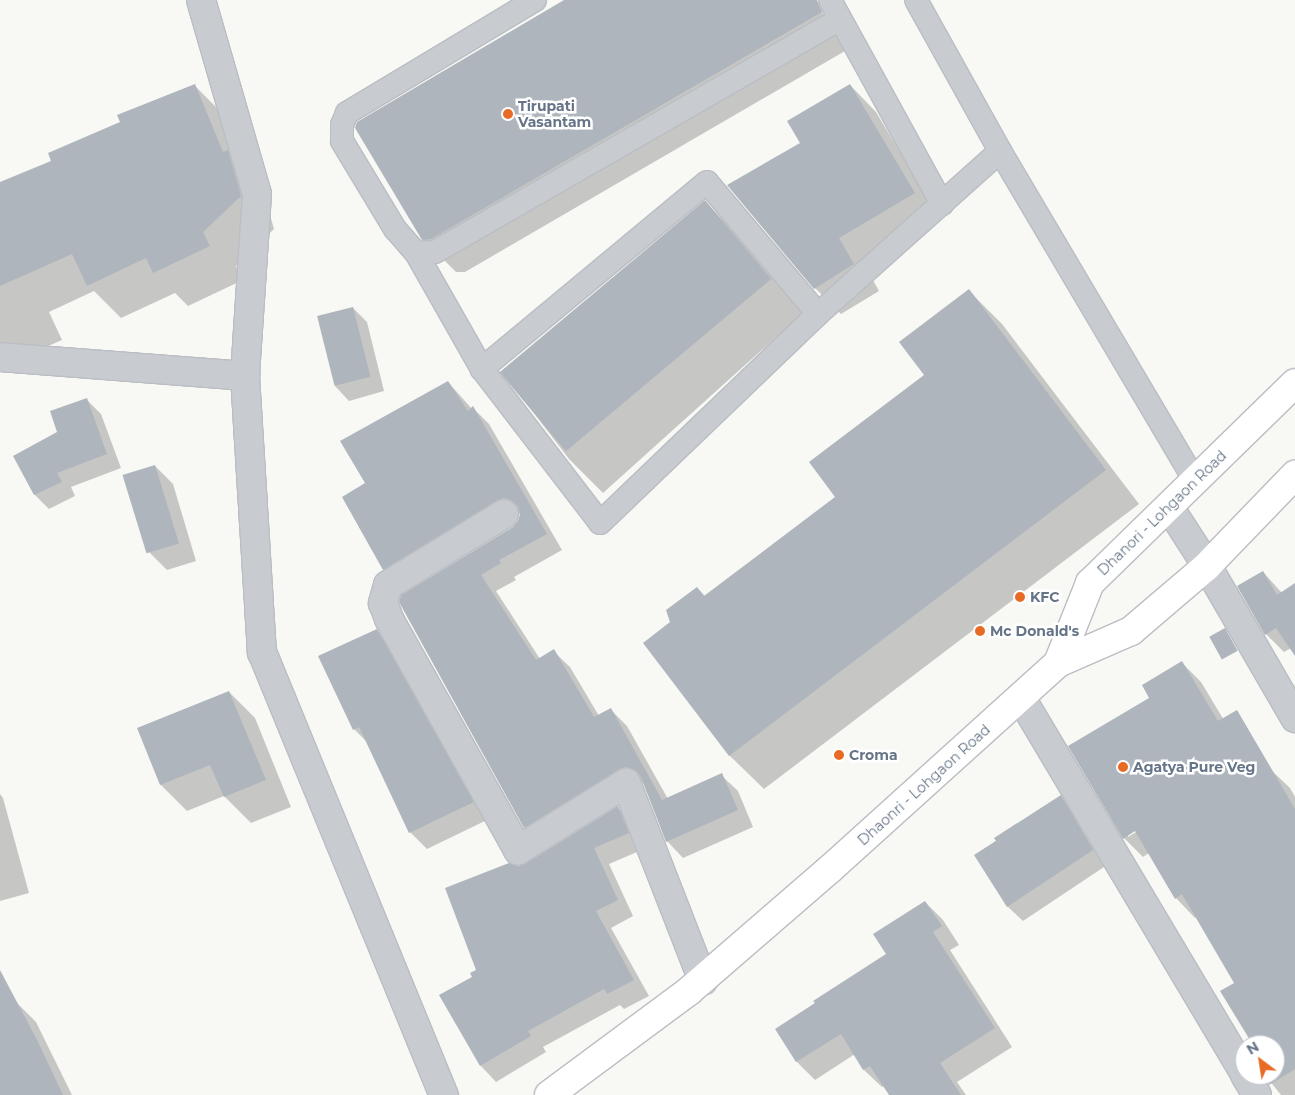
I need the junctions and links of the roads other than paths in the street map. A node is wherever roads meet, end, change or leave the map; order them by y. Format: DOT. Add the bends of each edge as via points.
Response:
graph roads {
  1 [pos="201,0"];
  2 [pos="535,0"];
  3 [pos="916,0"];
  4 [pos="835,10"];
  5 [pos="1000,151"];
  6 [pos="942,204"];
  7 [pos="416,253"];
  8 [pos="818,314"];
  9 [pos="0,357"];
  10 [pos="482,369"];
  11 [pos="245,376"];
  12 [pos="1295,383"];
  13 [pos="1295,475"];
  14 [pos="1195,481"];
  15 [pos="1169,507"];
  16 [pos="504,514"];
  17 [pos="1207,566"];
  18 [pos="1058,663"];
  19 [pos="1021,698"];
  20 [pos="1295,718"];
  21 [pos="703,980"];
  22 [pos="1235,1058"];
  23 [pos="444,1095"];
  24 [pos="549,1095"];
  1 -- 11 [label="street" via="257,194"];
  2 -- 7 [label="lane" via="347,113 342,125 342,141 395,229"];
  3 -- 5 [label="lane"];
  4 -- 6 [label="lane"];
  4 -- 7 [label="lane" via="435,252"];
  5 -- 6 [label="lane"];
  5 -- 14 [label="lane"];
  6 -- 8 [label="lane"];
  7 -- 10 [label="lane"];
  8 -- 10 [label="lane" via="707,182"];
  8 -- 10 [label="lane" via="600,523"];
  9 -- 11 [label="street"];
  11 -- 23 [label="street" via="262,652"];
  12 -- 14 [label="main road, Dhanori - Lohgaon Road"];
  13 -- 17 [label="main road, Dhaonri - Lohgaon Road"];
  14 -- 15 [label="main road, Dhanori - Lohgaon Road"];
  15 -- 17 [label="street"];
  15 -- 18 [label="main road, Dhanori - Lohgaon Road" via="1090,583"];
  16 -- 21 [label="street" via="388,585 383,603 389,619 518,850 626,783"];
  17 -- 18 [label="main road, Dhaonri - Lohgaon Road" via="1131,631"];
  17 -- 20 [label="street"];
  18 -- 19 [label="main road, Dhaonri - Lohgaon Road"];
  19 -- 21 [label="main road, Dhaonri - Lohgaon Road"];
  19 -- 22 [label="street"];
  21 -- 24 [label="main road, Dhaonri - Lohgaon Road"];
}
